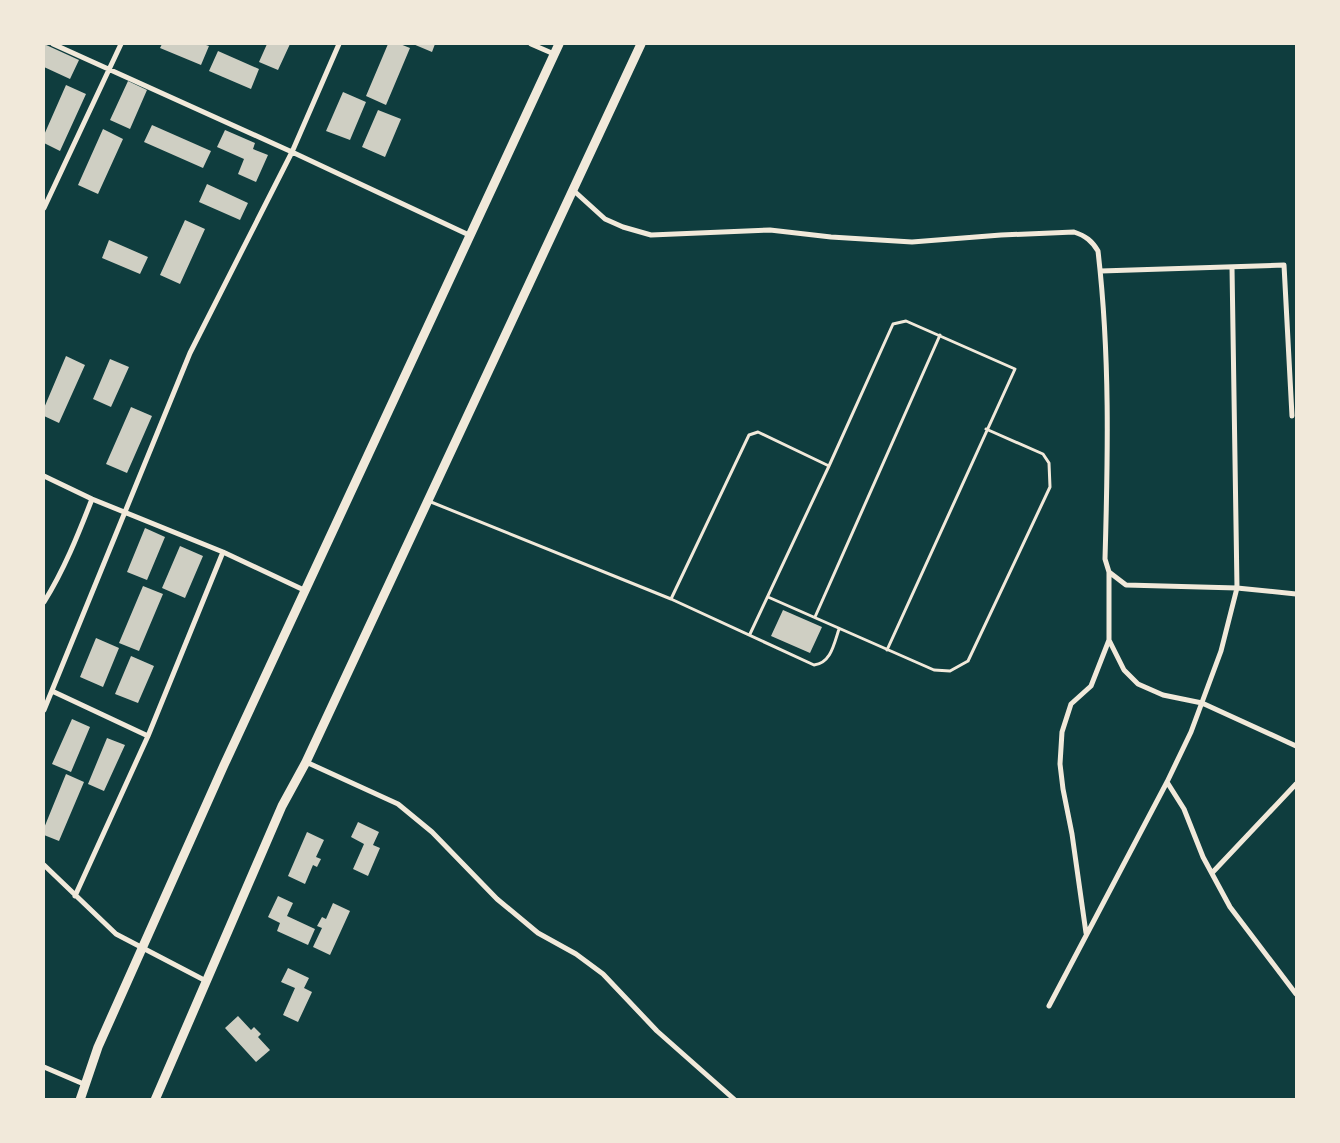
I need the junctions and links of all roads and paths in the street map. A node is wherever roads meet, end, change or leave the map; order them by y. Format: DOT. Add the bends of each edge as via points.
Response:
graph roads {
  1 [pos="52,44"];
  2 [pos="121,44"];
  3 [pos="339,44"];
  4 [pos="531,44"];
  5 [pos="559,44"];
  6 [pos="641,44"];
  7 [pos="554,54"];
  8 [pos="109,70"];
  9 [pos="292,152"];
  10 [pos="573,190"];
  11 [pos="44,208"];
  12 [pos="469,235"];
  13 [pos="1232,267"];
  14 [pos="1101,272"];
  15 [pos="940,335"];
  16 [pos="1292,416"];
  17 [pos="986,429"];
  18 [pos="829,466"];
  19 [pos="44,476"];
  20 [pos="92,500"];
  21 [pos="428,500"];
  22 [pos="126,512"];
  23 [pos="223,552"];
  24 [pos="1109,573"];
  25 [pos="1237,588"];
  26 [pos="306,591"];
  27 [pos="1296,594"];
  28 [pos="768,597"];
  29 [pos="671,599"];
  30 [pos="44,602"];
  31 [pos="815,617"];
  32 [pos="839,629"];
  33 [pos="750,634"];
  34 [pos="1109,640"];
  35 [pos="887,650"];
  36 [pos="52,691"];
  37 [pos="1202,703"];
  38 [pos="44,710"];
  39 [pos="148,736"];
  40 [pos="1296,746"];
  41 [pos="306,762"];
  42 [pos="1167,782"];
  43 [pos="1296,784"];
  44 [pos="44,865"];
  45 [pos="1212,873"];
  46 [pos="75,896"];
  47 [pos="1086,934"];
  48 [pos="142,946"];
  49 [pos="208,982"];
  50 [pos="1296,994"];
  51 [pos="1049,1006"];
  52 [pos="44,1067"];
  53 [pos="86,1085"];
  54 [pos="80,1100"];
  55 [pos="155,1100"];
  56 [pos="735,1100"];
  1 -- 8 [label="street"];
  2 -- 8 [label="street"];
  3 -- 9 [label="street"];
  4 -- 7 [label="street"];
  5 -- 7 [label="highway"];
  6 -- 10 [label="highway"];
  7 -- 12 [label="highway"];
  8 -- 9 [label="street"];
  8 -- 11 [label="street"];
  9 -- 12 [label="street"];
  9 -- 22 [label="street" via="190,353"];
  10 -- 14 [label="street" via="604,219 651,235 770,230 912,242 1074,232 1092,241"];
  10 -- 21 [label="highway"];
  12 -- 26 [label="highway"];
  13 -- 14 [label="street"];
  13 -- 16 [label="street" via="1284,265"];
  13 -- 25 [label="street"];
  14 -- 24 [label="street" via="1109,428 1105,559"];
  15 -- 17 [label="lane" via="1014,369"];
  15 -- 18 [label="lane" via="906,321 893,324"];
  15 -- 31 [label="lane"];
  17 -- 35 [label="lane"];
  17 -- 35 [label="lane" via="1043,454 1049,463 1050,487 968,660 950,671 934,670"];
  18 -- 28 [label="lane"];
  18 -- 29 [label="lane" via="758,432 749,435"];
  19 -- 20 [label="street"];
  20 -- 22 [label="street"];
  20 -- 30 [label="street" via="72,552"];
  21 -- 29 [label="lane"];
  21 -- 41 [label="highway"];
  22 -- 23 [label="street"];
  22 -- 36 [label="street"];
  23 -- 26 [label="street"];
  23 -- 39 [label="street"];
  24 -- 25 [label="street" via="1126,585"];
  24 -- 34 [label="street"];
  25 -- 27 [label="street"];
  25 -- 37 [label="street" via="1221,651"];
  26 -- 48 [label="highway"];
  28 -- 31 [label="lane"];
  28 -- 33 [label="lane"];
  29 -- 33 [label="lane"];
  31 -- 32 [label="lane"];
  32 -- 33 [label="lane" via="828,658 813,665"];
  32 -- 35 [label="lane"];
  34 -- 37 [label="street" via="1124,670 1138,684 1163,695"];
  34 -- 47 [label="street" via="1090,686 1071,704 1062,732 1060,764"];
  36 -- 38 [label="street"];
  36 -- 39 [label="street"];
  37 -- 40 [label="street"];
  37 -- 42 [label="street"];
  39 -- 46 [label="street"];
  41 -- 49 [label="highway" via="282,806"];
  41 -- 56 [label="street" via="398,804 432,832 497,899 538,933 603,974 657,1031"];
  42 -- 45 [label="street" via="1184,809"];
  42 -- 47 [label="street"];
  43 -- 45 [label="street"];
  44 -- 46 [label="street"];
  45 -- 50 [label="street" via="1230,907"];
  46 -- 48 [label="street" via="116,934"];
  47 -- 51 [label="street"];
  48 -- 49 [label="street"];
  48 -- 53 [label="highway" via="98,1047"];
  49 -- 55 [label="highway"];
  52 -- 53 [label="street"];
  53 -- 54 [label="highway"];
}
